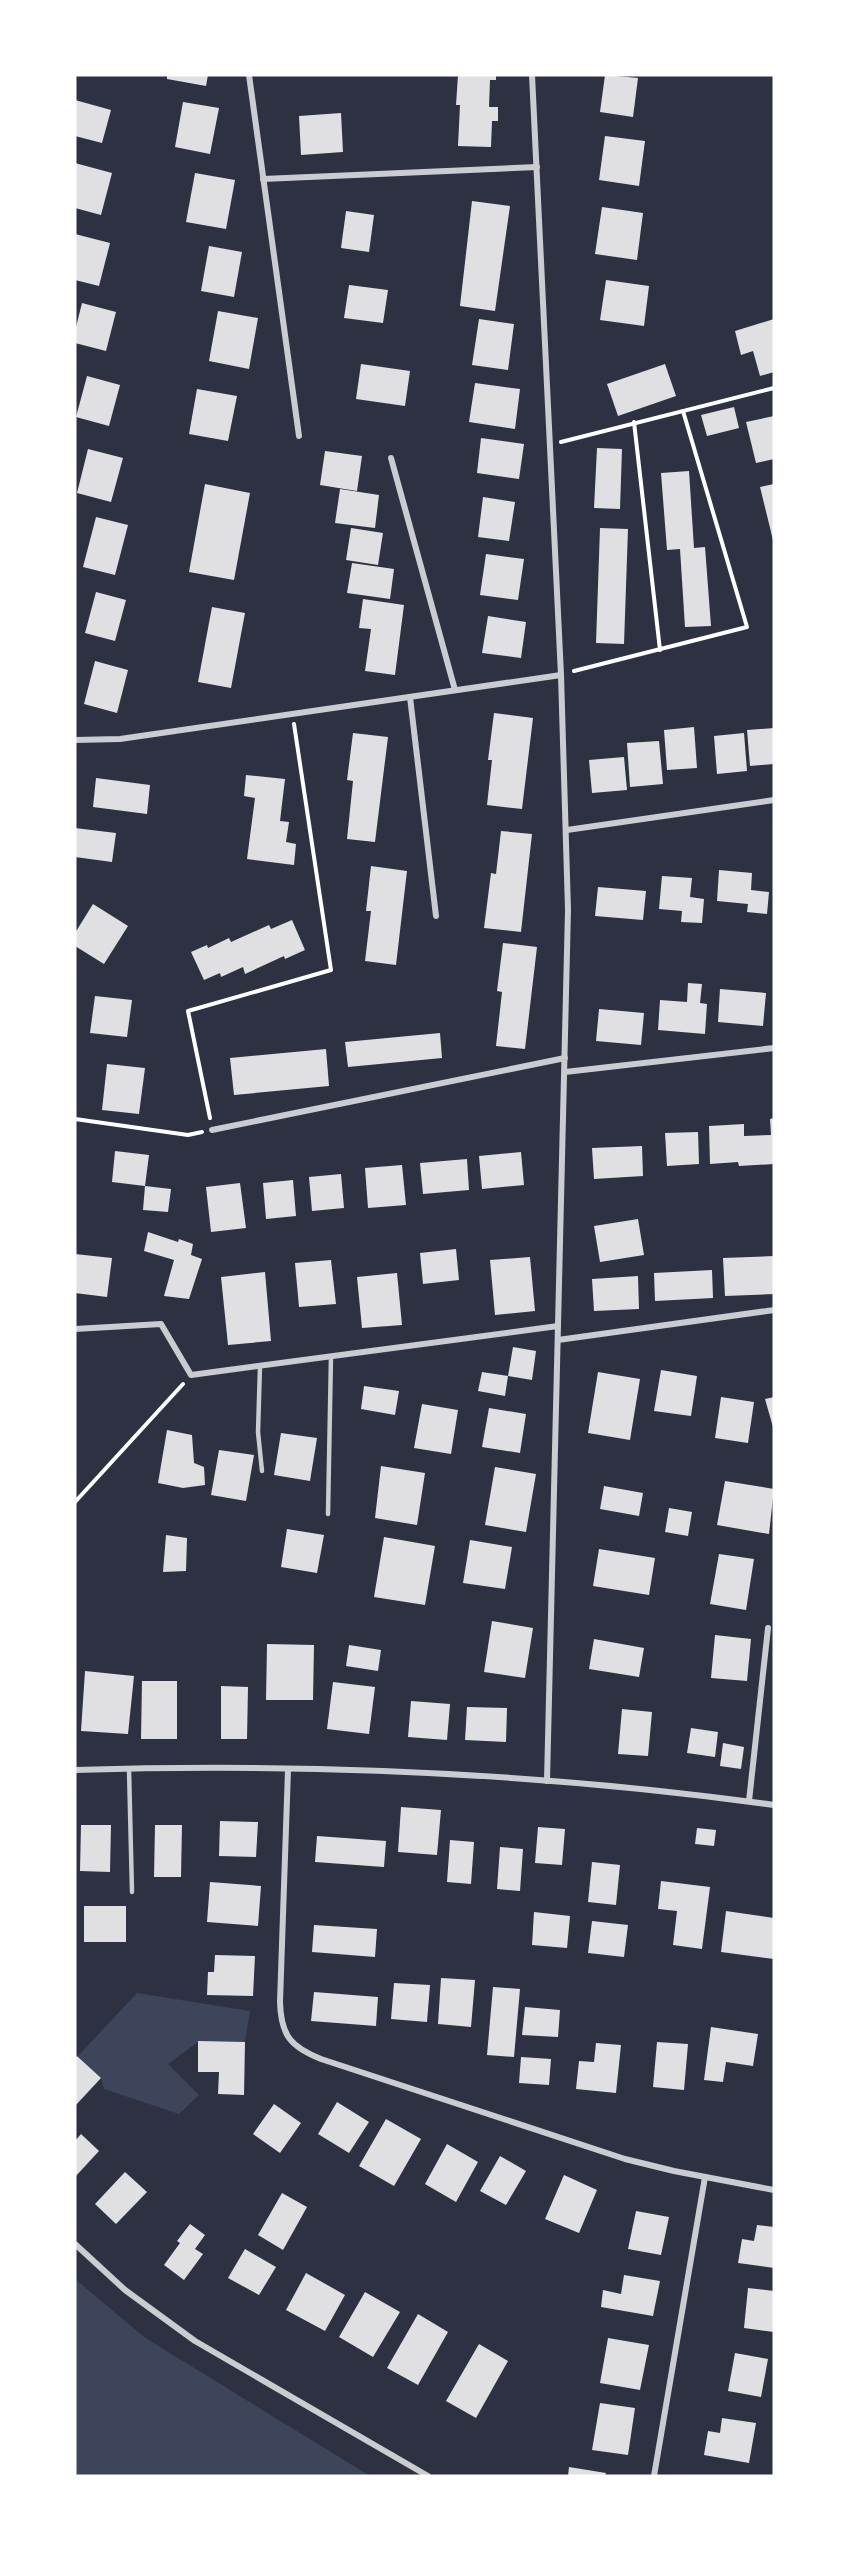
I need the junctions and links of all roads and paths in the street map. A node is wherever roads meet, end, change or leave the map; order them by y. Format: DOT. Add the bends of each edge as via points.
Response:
graph roads {
  1 [pos="249,75"];
  2 [pos="532,75"];
  3 [pos="537,167"];
  4 [pos="263,179"];
  5 [pos="774,388"];
  6 [pos="682,411"];
  7 [pos="634,422"];
  8 [pos="299,436"];
  9 [pos="549,445"];
  10 [pos="391,458"];
  11 [pos="660,650"];
  12 [pos="561,675"];
  13 [pos="455,690"];
  14 [pos="410,697"];
  15 [pos="293,714"];
  16 [pos="75,740"];
  17 [pos="774,800"];
  18 [pos="567,830"];
  19 [pos="436,916"];
  20 [pos="774,1048"];
  21 [pos="565,1058"];
  22 [pos="565,1072"];
  23 [pos="75,1119"];
  24 [pos="212,1130"];
  25 [pos="774,1310"];
  26 [pos="558,1326"];
  27 [pos="75,1329"];
  28 [pos="558,1340"];
  29 [pos="331,1356"];
  30 [pos="260,1366"];
  31 [pos="192,1375"];
  32 [pos="262,1471"];
  33 [pos="75,1502"];
  34 [pos="328,1514"];
  35 [pos="768,1628"];
  36 [pos="129,1768"];
  37 [pos="75,1770"];
  38 [pos="288,1770"];
  39 [pos="547,1781"];
  40 [pos="749,1801"];
  41 [pos="774,1805"];
  42 [pos="132,1892"];
  43 [pos="705,2177"];
  44 [pos="774,2190"];
  45 [pos="75,2244"];
  46 [pos="428,2476"];
  47 [pos="654,2476"];
  1 -- 4 [label="street"];
  2 -- 3 [label="street"];
  3 -- 4 [label="street"];
  3 -- 9 [label="street"];
  4 -- 8 [label="street"];
  5 -- 6 [label="path"];
  6 -- 7 [label="path"];
  6 -- 11 [label="path" via="747,627"];
  7 -- 9 [label="path"];
  7 -- 11 [label="path"];
  9 -- 12 [label="street"];
  10 -- 13 [label="street"];
  11 -- 12 [label="path"];
  12 -- 13 [label="street"];
  12 -- 18 [label="street"];
  13 -- 14 [label="street"];
  14 -- 15 [label="street"];
  14 -- 19 [label="street"];
  15 -- 16 [label="street" via="120,739"];
  15 -- 24 [label="path" via="331,969 188,1011"];
  17 -- 18 [label="street"];
  18 -- 21 [label="street"];
  20 -- 22 [label="street"];
  21 -- 22 [label="street"];
  21 -- 24 [label="street"];
  22 -- 26 [label="street"];
  23 -- 24 [label="path" via="188,1135"];
  25 -- 28 [label="street"];
  26 -- 28 [label="street"];
  26 -- 29 [label="street"];
  27 -- 31 [label="street" via="161,1324"];
  28 -- 39 [label="street"];
  29 -- 30 [label="street"];
  29 -- 34 [label="lane"];
  30 -- 31 [label="street"];
  30 -- 32 [label="lane" via="258,1432"];
  31 -- 33 [label="path"];
  35 -- 40 [label="street"];
  36 -- 37 [label="street"];
  36 -- 38 [label="street"];
  36 -- 42 [label="lane"];
  38 -- 39 [label="street" via="431,1773"];
  38 -- 43 [label="street" via="280,2020 295,2046 321,2059 614,2155"];
  39 -- 40 [label="street"];
  40 -- 41 [label="street"];
  43 -- 44 [label="street"];
  43 -- 47 [label="street"];
  45 -- 46 [label="street" via="125,2290 195,2341"];
}
